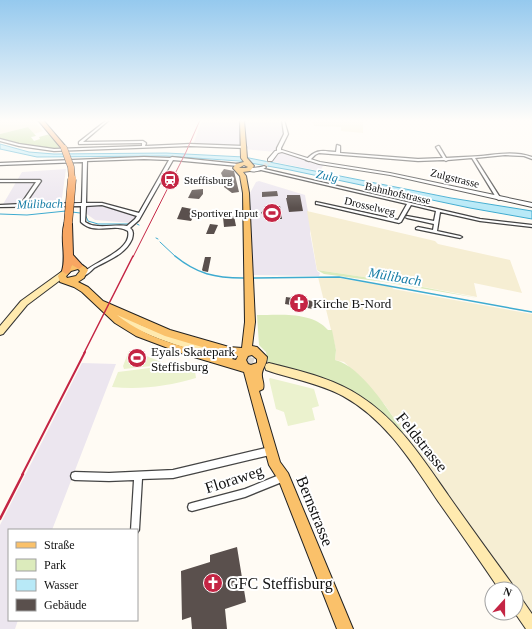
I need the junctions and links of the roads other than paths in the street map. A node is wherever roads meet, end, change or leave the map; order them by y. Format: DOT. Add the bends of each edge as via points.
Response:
graph roads {
  1 [pos="42,149"];
  2 [pos="65,149"];
  3 [pos="90,149"];
  4 [pos="244,149"];
  5 [pos="338,149"];
  6 [pos="439,149"];
  7 [pos="76,150"];
  8 [pos="279,151"];
  9 [pos="338,153"];
  10 [pos="172,158"];
  11 [pos="472,158"];
  12 [pos="532,158"];
  13 [pos="270,160"];
  14 [pos="308,160"];
  15 [pos="446,160"];
  16 [pos="84,161"];
  17 [pos="0,164"];
  18 [pos="244,166"];
  19 [pos="262,168"];
  20 [pos="0,181"];
  21 [pos="499,199"];
  22 [pos="83,204"];
  23 [pos="317,204"];
  24 [pos="409,205"];
  25 [pos="532,205"];
  26 [pos="0,206"];
  27 [pos="22,206"];
  28 [pos="438,211"];
  29 [pos="140,215"];
  30 [pos="406,217"];
  31 [pos="436,223"];
  32 [pos="532,226"];
  33 [pos="127,228"];
  34 [pos="418,228"];
  35 [pos="435,232"];
  36 [pos="460,237"];
  37 [pos="69,256"];
  38 [pos="82,270"];
  39 [pos="65,272"];
  40 [pos="67,282"];
  41 [pos="44,288"];
  42 [pos="88,292"];
  43 [pos="100,304"];
  44 [pos="0,332"];
  45 [pos="250,351"];
  46 [pos="229,357"];
  47 [pos="255,367"];
  48 [pos="270,451"];
  49 [pos="74,476"];
  50 [pos="138,476"];
  51 [pos="284,477"];
  52 [pos="192,507"];
  53 [pos="135,529"];
  54 [pos="500,581"];
  55 [pos="524,614"];
  56 [pos="532,626"];
  57 [pos="345,629"];
  1 -- 7 [label="street"];
  2 -- 37 [label="highway, bridge" via="73,177 67,241"];
  3 -- 7 [label="street"];
  4 -- 18 [label="main road"];
  5 -- 9 [label="street"];
  6 -- 15 [label="street"];
  8 -- 13 [label="street"];
  8 -- 14 [label="street, Zulgstrasse"];
  9 -- 14 [label="street" via="317,152"];
  9 -- 15 [label="street"];
  10 -- 16 [label="street"];
  10 -- 18 [label="street"];
  10 -- 29 [label="street"];
  11 -- 12 [label="street" via="510,154"];
  11 -- 15 [label="street"];
  11 -- 21 [label="street"];
  14 -- 21 [label="street, Zulgstrasse" via="401,176"];
  16 -- 17 [label="street"];
  16 -- 22 [label="street"];
  18 -- 19 [label="street"];
  18 -- 45 [label="main road"];
  19 -- 24 [label="street, Bahnhofstrasse"];
  20 -- 27 [label="street" via="39,181"];
  21 -- 25 [label="street, Zulgstrasse"];
  22 -- 27 [label="street"];
  22 -- 29 [label="street" via="108,205"];
  22 -- 33 [label="street" via="83,222 89,226"];
  23 -- 24 [label="street, Drosselweg" via="399,222"];
  24 -- 28 [label="street, Bahnhofstrasse"];
  26 -- 27 [label="street"];
  28 -- 31 [label="street"];
  28 -- 32 [label="street, Bahnhofstrasse" via="489,222"];
  29 -- 33 [label="street" via="136,222"];
  30 -- 31 [label="street"];
  31 -- 35 [label="street"];
  33 -- 38 [label="street" via="131,234 124,249"];
  34 -- 35 [label="street"];
  35 -- 36 [label="street"];
  37 -- 38 [label="highway"];
  37 -- 39 [label="highway"];
  38 -- 39 [label="main road"];
  38 -- 40 [label="main road" via="78,279"];
  38 -- 42 [label="main road"];
  39 -- 40 [label="main road" via="62,278"];
  39 -- 41 [label="main road"];
  40 -- 41 [label="main road"];
  40 -- 42 [label="main road"];
  41 -- 44 [label="main road" via="24,303"];
  42 -- 43 [label="main road"];
  43 -- 45 [label="main road" via="174,335 229,351"];
  43 -- 46 [label="main road" via="146,330"];
  43 -- 47 [label="main road" via="116,320 142,334 183,349"];
  45 -- 47 [label="main road" via="263,359"];
  45 -- 47 [label="main road" via="241,360"];
  47 -- 48 [label="main road, Bernstrasse" via="257,404"];
  47 -- 51 [label="main road"];
  47 -- 54 [label="main road, Feldstrasse" via="320,382 340,390 383,420 413,454"];
  48 -- 50 [label="street" via="178,473"];
  48 -- 51 [label="main road, Bernstrasse" via="277,470"];
  49 -- 50 [label="street"];
  50 -- 53 [label="street"];
  51 -- 52 [label="street, Floraweg" via="245,493"];
  51 -- 57 [label="main road, Bernstrasse"];
  55 -- 56 [label="main road"];
}
